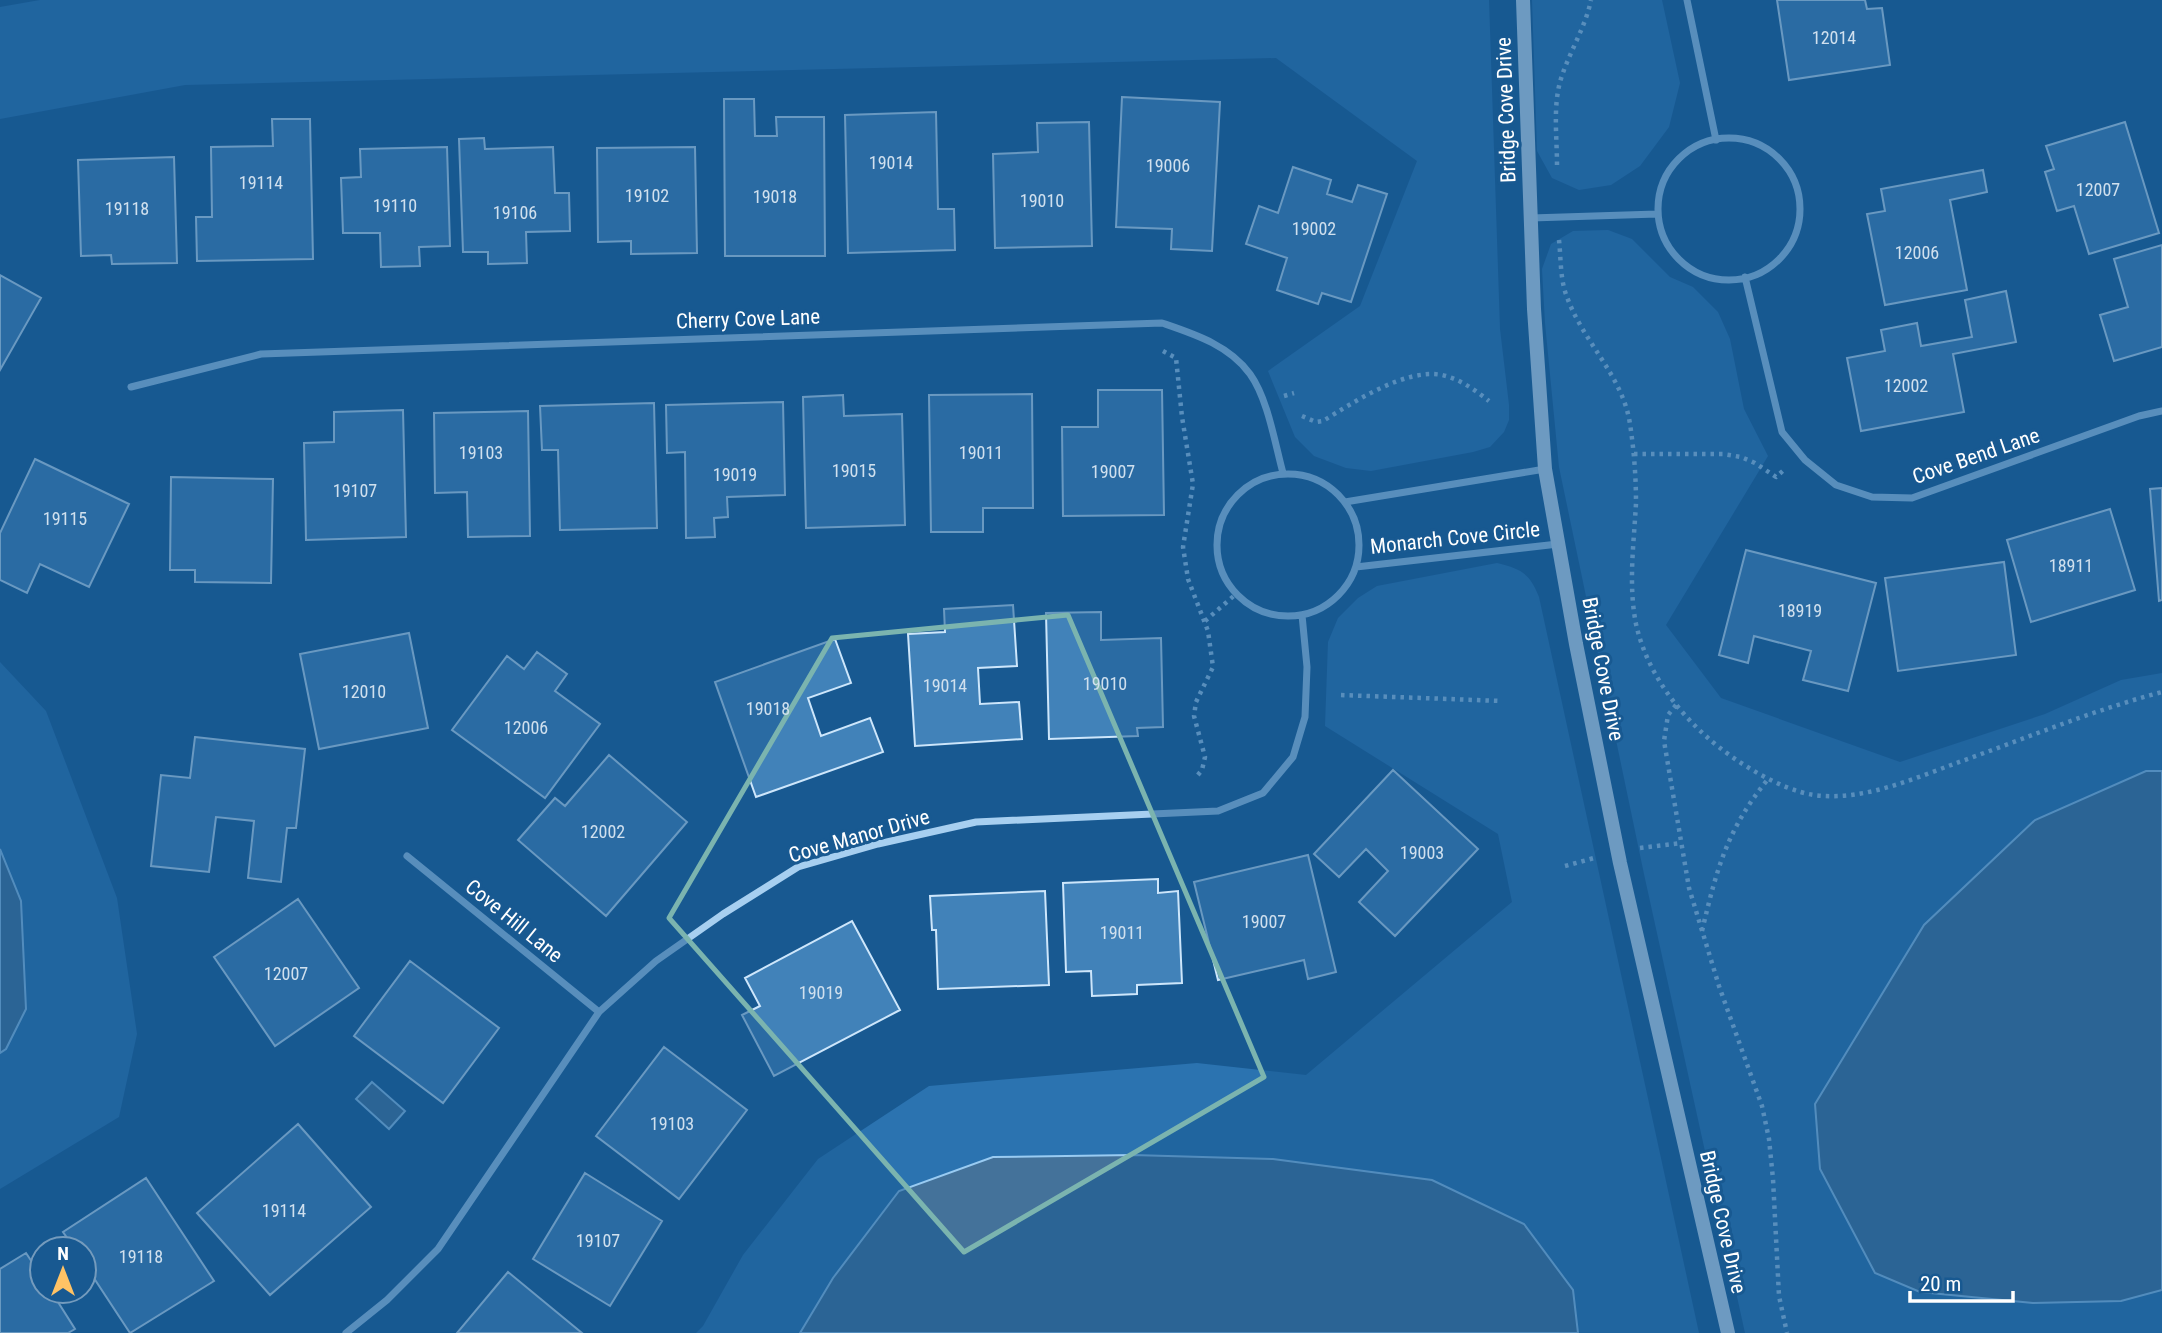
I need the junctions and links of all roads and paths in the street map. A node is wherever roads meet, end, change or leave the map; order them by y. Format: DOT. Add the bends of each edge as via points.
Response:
graph roads {
  1 [pos="1523,0"];
  2 [pos="1591,0"];
  3 [pos="1687,0"];
  4 [pos="1716,140"];
  5 [pos="1657,214"];
  6 [pos="1556,217"];
  7 [pos="1531,219"];
  8 [pos="1745,277"];
  9 [pos="1163,351"];
  10 [pos="131,387"];
  11 [pos="1489,401"];
  12 [pos="2162,411"];
  13 [pos="1302,416"];
  14 [pos="1634,454"];
  15 [pos="1803,458"];
  16 [pos="1545,469"];
  17 [pos="1283,473"];
  18 [pos="1345,502"];
  19 [pos="1558,544"];
  20 [pos="1356,567"];
  21 [pos="1236,594"];
  22 [pos="1302,615"];
  23 [pos="1205,621"];
  24 [pos="2162,692"];
  25 [pos="1341,695"];
  26 [pos="1503,701"];
  27 [pos="1676,705"];
  28 [pos="1197,776"];
  29 [pos="1769,778"];
  30 [pos="407,856"];
  31 [pos="1702,932"];
  32 [pos="599,1012"];
  33 [pos="346,1333"];
  34 [pos="1728,1333"];
  35 [pos="1787,1333"];
  1 -- 7 [label="street, Bridge Cove Drive"];
  2 -- 6 [label="path" via="1559,84"];
  3 -- 4 [label="street"];
  4 -- 5 [label="street" via="1700,143 1675,162 1661,186"];
  4 -- 8 [label="street" via="1750,142 1776,155 1795,178 1800,205 1797,232 1783,257"];
  5 -- 6 [label="street"];
  5 -- 8 [label="street" via="1663,241 1681,263 1733,281"];
  6 -- 7 [label="street"];
  6 -- 14 [label="path" via="1566,294 1623,394"];
  7 -- 16 [label="street, Bridge Cove Drive"];
  8 -- 15 [label="street, Cove Bend Lane" via="1782,432"];
  9 -- 23 [label="path" via="1176,358 1179,375 1193,484 1183,547 1188,579"];
  10 -- 17 [label="street, Cherry Cove Lane" via="261,354 1162,323 1198,335 1229,353 1251,375"];
  11 -- 13 [label="path" via="1466,384 1442,375 1425,375 1398,380 1323,421"];
  12 -- 15 [label="street, Cove Bend Lane" via="1912,498 1872,497 1836,485"];
  14 -- 15 [label="path" via="1723,454 1755,463 1776,477"];
  14 -- 27 [label="path" via="1632,555 1637,625 1655,676"];
  16 -- 18 [label="street"];
  16 -- 19 [label="street, Bridge Cove Drive"];
  17 -- 18 [label="street" via="1306,476 1328,486"];
  17 -- 21 [label="street" via="1260,478 1240,490 1225,508 1217,530 1216,553 1222,575"];
  18 -- 20 [label="street" via="1358,533"];
  19 -- 20 [label="street, Monarch Cove Circle"];
  19 -- 34 [label="street, Bridge Cove Drive" via="1620,863"];
  20 -- 22 [label="street" via="1335,598"];
  21 -- 22 [label="street" via="1266,613"];
  21 -- 23 [label="path"];
  22 -- 32 [label="street, Cove Manor Drive" via="1305,717 1293,757 1263,793 1218,811 976,822 798,867 656,961"];
  23 -- 28 [label="path" via="1213,667 1196,702 1194,716 1205,758"];
  24 -- 29 [label="path" via="1879,789 1814,795"];
  25 -- 26 [label="path"];
  27 -- 29 [label="path" via="1721,750"];
  27 -- 31 [label="path" via="1668,715 1664,741 1689,888"];
  29 -- 31 [label="path" via="1751,799 1727,842"];
  30 -- 32 [label="street, Cove Hill Lane"];
  31 -- 35 [label="path" via="1762,1106 1769,1139 1777,1275"];
  32 -- 33 [label="street, Cove Manor Drive" via="438,1249"];
}
